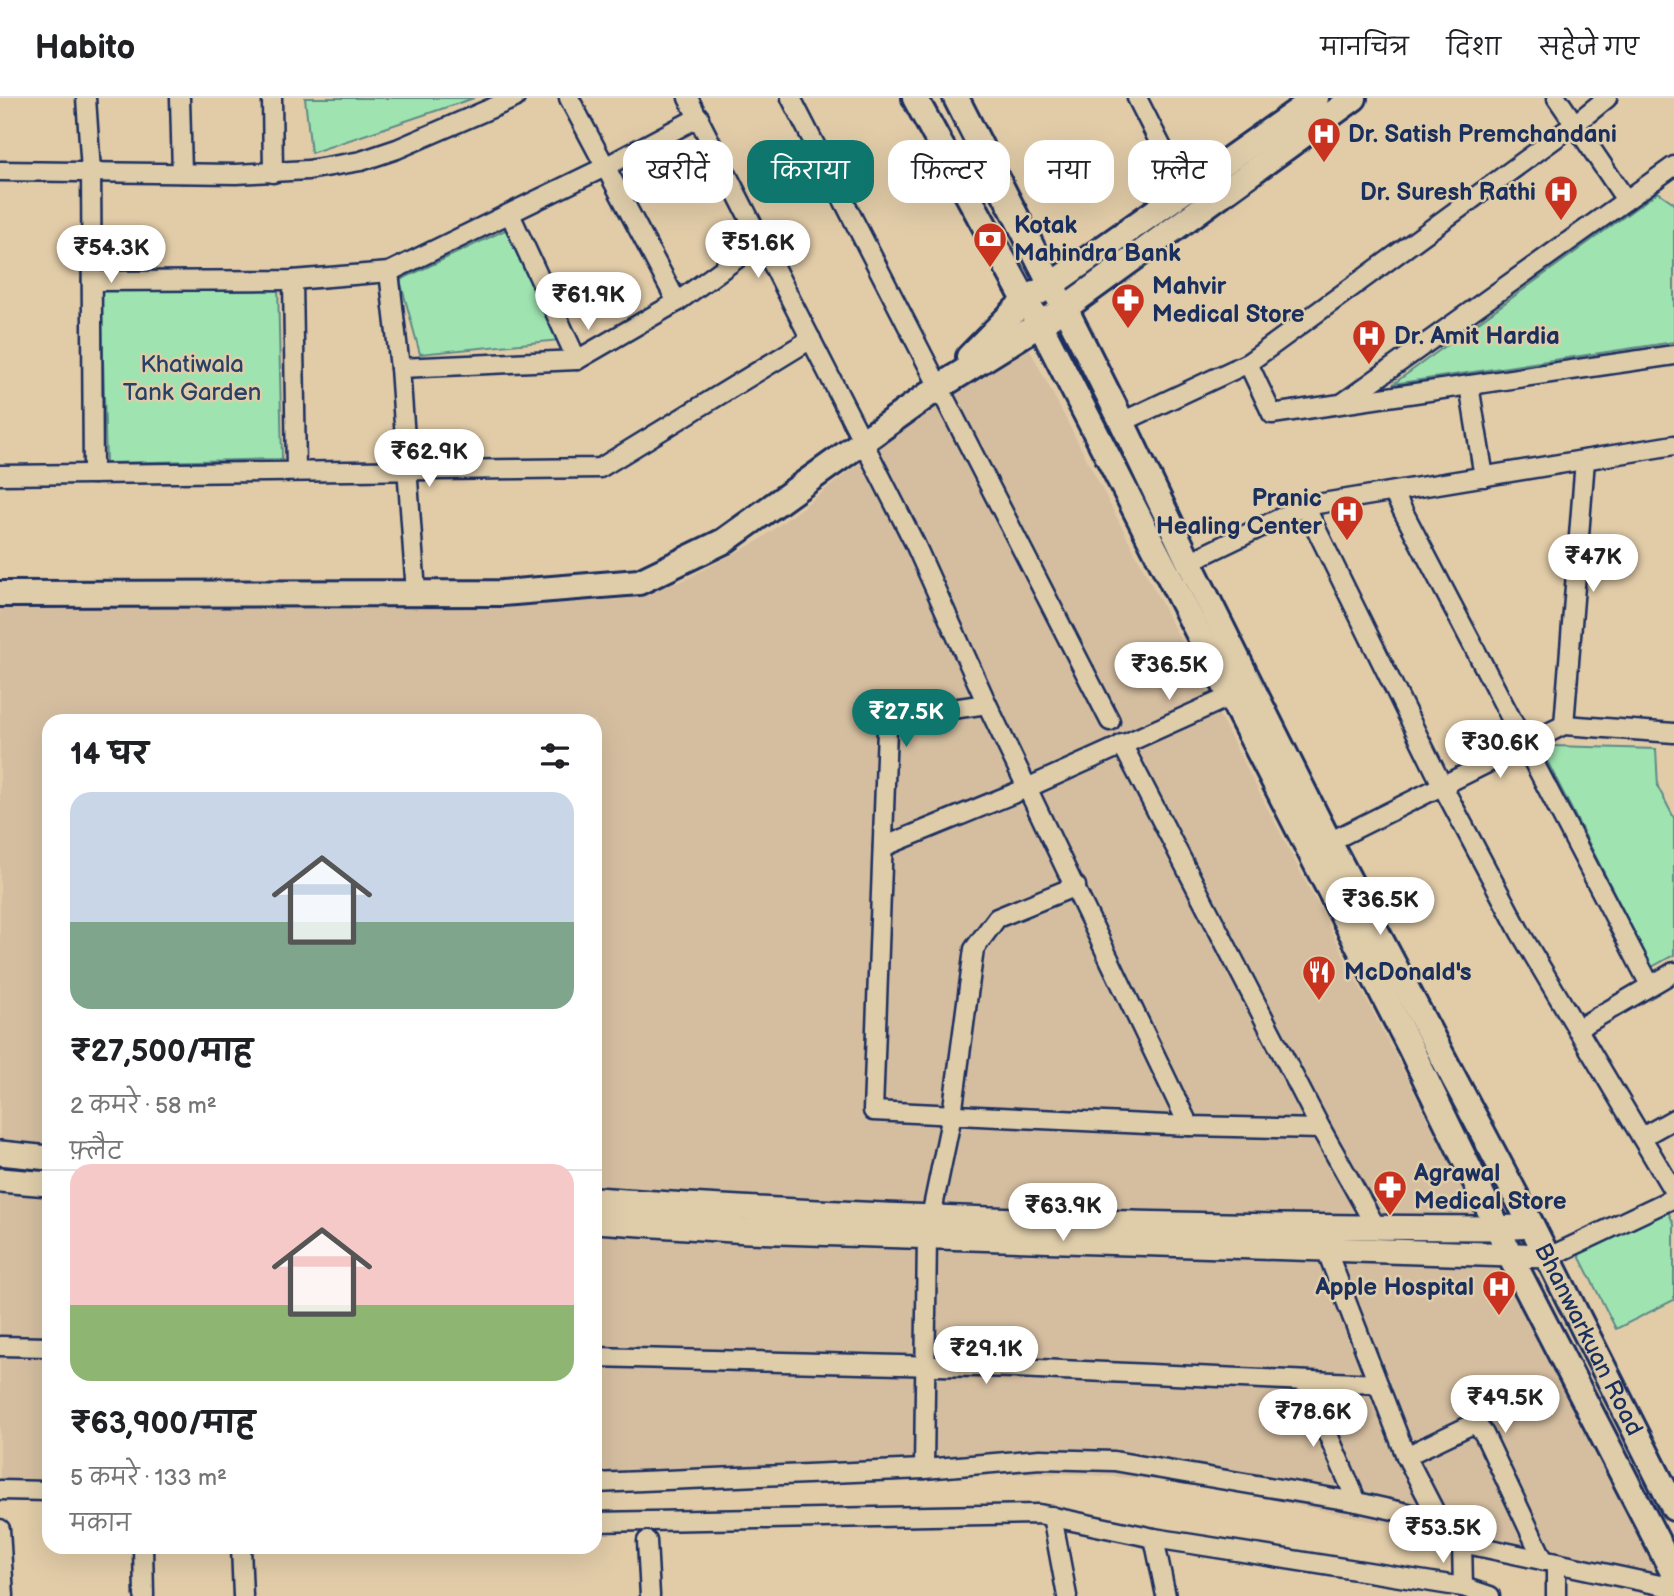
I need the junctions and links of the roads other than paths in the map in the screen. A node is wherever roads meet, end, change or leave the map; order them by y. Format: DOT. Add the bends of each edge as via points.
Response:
graph roads {
  1 [pos="86,98"];
  2 [pos="180,98"];
  3 [pos="272,98"];
  4 [pos="515,98"];
  5 [pos="569,98"];
  6 [pos="688,98"];
  7 [pos="791,98"];
  8 [pos="915,98"];
  9 [pos="957,98"];
  10 [pos="1137,98"];
  11 [pos="1316,98"];
  12 [pos="1354,98"];
  13 [pos="1557,98"];
  14 [pos="1607,98"];
  15 [pos="699,117"];
  16 [pos="1575,124"];
  17 [pos="1158,140"];
  18 [pos="1231,158"];
  19 [pos="1674,166"];
  20 [pos="605,167"];
  21 [pos="0,171"];
  22 [pos="91,171"];
  23 [pos="182,173"];
  24 [pos="273,173"];
  25 [pos="1626,200"];
  26 [pos="1167,203"];
  27 [pos="510,214"];
  28 [pos="760,242"];
  29 [pos="389,272"];
  30 [pos="293,280"];
  31 [pos="92,281"];
  32 [pos="1051,285"];
  33 [pos="1025,300"];
  34 [pos="677,302"];
  35 [pos="1065,308"];
  36 [pos="1040,324"];
  37 [pos="811,340"];
  38 [pos="1674,355"];
  39 [pos="577,360"];
  40 [pos="1248,363"];
  41 [pos="400,368"];
  42 [pos="1469,385"];
  43 [pos="939,387"];
  44 [pos="1341,404"];
  45 [pos="1122,422"];
  46 [pos="863,443"];
  47 [pos="1674,445"];
  48 [pos="1585,460"];
  49 [pos="407,470"];
  50 [pos="296,471"];
  51 [pos="93,474"];
  52 [pos="0,475"];
  53 [pos="1484,477"];
  54 [pos="1393,492"];
  55 [pos="1305,506"];
  56 [pos="1189,562"];
  57 [pos="416,593"];
  58 [pos="0,594"];
  59 [pos="1231,696"];
  60 [pos="987,704"];
  61 [pos="1110,721"];
  62 [pos="1564,725"];
  63 [pos="1674,733"];
  64 [pos="1122,744"];
  65 [pos="1525,746"];
  66 [pos="1443,786"];
  67 [pos="1027,788"];
  68 [pos="1329,842"];
  69 [pos="883,846"];
  70 [pos="1076,886"];
  71 [pos="1674,971"];
  72 [pos="1650,985"];
  73 [pos="1577,1029"];
  74 [pos="952,1115"];
  75 [pos="1674,1119"];
  76 [pos="1189,1126"];
  77 [pos="1321,1129"];
  78 [pos="1642,1137"];
  79 [pos="0,1153"];
  80 [pos="42,1157"];
  81 [pos="0,1180"];
  82 [pos="42,1183"];
  83 [pos="1674,1192"];
  84 [pos="1674,1198"];
  85 [pos="602,1200"];
  86 [pos="602,1221"];
  87 [pos="1532,1226"];
  88 [pos="930,1227"];
  89 [pos="1376,1227"];
  90 [pos="1499,1228"];
  91 [pos="1326,1249"];
  92 [pos="1510,1256"];
  93 [pos="1546,1257"];
  94 [pos="0,1346"];
  95 [pos="42,1347"];
  96 [pos="602,1357"];
  97 [pos="925,1366"];
  98 [pos="1305,1381"];
  99 [pos="1377,1384"];
  100 [pos="1406,1456"];
  101 [pos="924,1469"];
  102 [pos="602,1483"];
  103 [pos="0,1490"];
  104 [pos="42,1491"];
  105 [pos="1357,1502"];
  106 [pos="1674,1508"];
  107 [pos="1052,1516"];
  108 [pos="1439,1520"];
  109 [pos="602,1522"];
  110 [pos="0,1529"];
  111 [pos="1154,1538"];
  112 [pos="647,1541"];
  113 [pos="1462,1543"];
  114 [pos="143,1554"];
  115 [pos="241,1554"];
  116 [pos="1550,1562"];
  117 [pos="1674,1574"];
  118 [pos="1463,1587"];
  119 [pos="1674,1588"];
  120 [pos="3,1593"];
  121 [pos="144,1596"];
  122 [pos="243,1596"];
  123 [pos="650,1596"];
  124 [pos="1067,1596"];
  125 [pos="1166,1596"];
  126 [pos="1490,1596"];
  127 [pos="1556,1596"];
  1 -- 22 [label="street"];
  2 -- 23 [label="street"];
  3 -- 24 [label="street"];
  4 -- 24 [label="street" via="361,161"];
  5 -- 20 [label="street"];
  6 -- 15 [label="street"];
  7 -- 43 [label="street"];
  8 -- 33 [label="main road, Bhanwarkuan Road"];
  9 -- 32 [label="main road, Bhanwarkuan Road"];
  10 -- 17 [label="street"];
  11 -- 18 [label="main road"];
  12 -- 35 [label="main road"];
  13 -- 16 [label="street"];
  14 -- 16 [label="street"];
  15 -- 20 [label="street"];
  15 -- 28 [label="street"];
  16 -- 25 [label="street"];
  16 -- 40 [label="street"];
  19 -- 25 [label="street"];
  20 -- 27 [label="street"];
  20 -- 34 [label="street"];
  21 -- 22 [label="street"];
  22 -- 23 [label="street"];
  22 -- 31 [label="street"];
  23 -- 24 [label="street"];
  25 -- 44 [label="street"];
  26 -- 32 [label="main road"];
  27 -- 29 [label="street"];
  27 -- 39 [label="street"];
  28 -- 34 [label="street"];
  28 -- 37 [label="street"];
  29 -- 30 [label="street"];
  29 -- 41 [label="street"];
  30 -- 31 [label="street"];
  30 -- 50 [label="street"];
  31 -- 51 [label="street"];
  32 -- 33 [label="main road"];
  32 -- 35 [label="main road, Bhanwarkuan Road"];
  33 -- 36 [label="main road, Bhanwarkuan Road"];
  33 -- 43 [label="main road"];
  34 -- 39 [label="street"];
  35 -- 36 [label="main road"];
  35 -- 45 [label="main road, Bhanwarkuan Road"];
  36 -- 43 [label="main road"];
  36 -- 59 [label="main road, Bhanwarkuan Road"];
  37 -- 46 [label="street"];
  37 -- 49 [label="street" via="600,468"];
  38 -- 42 [label="street"];
  39 -- 41 [label="street"];
  40 -- 44 [label="street" via="1272,414"];
  40 -- 45 [label="street"];
  41 -- 49 [label="street"];
  42 -- 44 [label="street"];
  42 -- 53 [label="street"];
  43 -- 46 [label="main road"];
  43 -- 61 [label="street"];
  45 -- 56 [label="main road, Bhanwarkuan Road"];
  46 -- 57 [label="main road" via="724,541 639,582 502,593"];
  46 -- 60 [label="street" via="915,544"];
  47 -- 48 [label="street"];
  48 -- 53 [label="street"];
  48 -- 62 [label="street"];
  49 -- 50 [label="street"];
  49 -- 57 [label="street"];
  50 -- 51 [label="street"];
  51 -- 52 [label="street"];
  53 -- 54 [label="street"];
  54 -- 55 [label="street"];
  54 -- 65 [label="street"];
  55 -- 56 [label="street"];
  55 -- 66 [label="street"];
  56 -- 68 [label="main road, Bhanwarkuan Road"];
  57 -- 58 [label="main road"];
  59 -- 64 [label="street"];
  59 -- 90 [label="main road, Bhanwarkuan Road"];
  60 -- 67 [label="street"];
  60 -- 69 [label="street" via="897,717 891,723 887,729"];
  62 -- 63 [label="street"];
  62 -- 65 [label="street"];
  64 -- 67 [label="street"];
  64 -- 77 [label="street"];
  65 -- 66 [label="street"];
  65 -- 72 [label="street"];
  66 -- 68 [label="street"];
  66 -- 73 [label="street"];
  67 -- 69 [label="street"];
  67 -- 70 [label="street"];
  68 -- 87 [label="main road, Bhanwarkuan Road"];
  69 -- 74 [label="street" via="873,1111"];
  70 -- 74 [label="street" via="997,918 974,948"];
  70 -- 76 [label="street"];
  71 -- 72 [label="street"];
  72 -- 73 [label="street"];
  73 -- 78 [label="street"];
  74 -- 76 [label="street"];
  74 -- 88 [label="street"];
  75 -- 78 [label="street"];
  76 -- 77 [label="street"];
  77 -- 89 [label="street"];
  78 -- 83 [label="street"];
  79 -- 80 [label="street"];
  81 -- 82 [label="street"];
  84 -- 93 [label="street"];
  85 -- 88 [label="street"];
  86 -- 88 [label="street" via="748,1231"];
  87 -- 90 [label="street"];
  87 -- 93 [label="main road, Bhanwarkuan Road"];
  88 -- 89 [label="street"];
  88 -- 91 [label="street"];
  88 -- 97 [label="street"];
  89 -- 90 [label="street"];
  90 -- 92 [label="main road, Bhanwarkuan Road"];
  91 -- 92 [label="street"];
  91 -- 99 [label="street"];
  92 -- 93 [label="street"];
  92 -- 117 [label="main road, Bhanwarkuan Road"];
  93 -- 106 [label="main road, Bhanwarkuan Road"];
  94 -- 95 [label="street"];
  96 -- 97 [label="street"];
  97 -- 98 [label="street"];
  97 -- 101 [label="street"];
  98 -- 99 [label="street"];
  98 -- 105 [label="street"];
  99 -- 100 [label="street"];
  100 -- 108 [label="street"];
  100 -- 116 [label="street" via="1475,1423"];
  101 -- 102 [label="street"];
  101 -- 105 [label="street" via="1040,1460 1114,1461"];
  103 -- 104 [label="street"];
  105 -- 108 [label="street"];
  107 -- 109 [label="street"];
  107 -- 111 [label="street"];
  107 -- 124 [label="street"];
  108 -- 113 [label="street"];
  110 -- 120 [label="street"];
  111 -- 118 [label="street"];
  111 -- 125 [label="street"];
  112 -- 123 [label="street"];
  113 -- 116 [label="street"];
  113 -- 118 [label="street"];
  114 -- 121 [label="street"];
  115 -- 122 [label="street"];
  116 -- 119 [label="street"];
  116 -- 127 [label="street"];
  118 -- 126 [label="street"];
}
